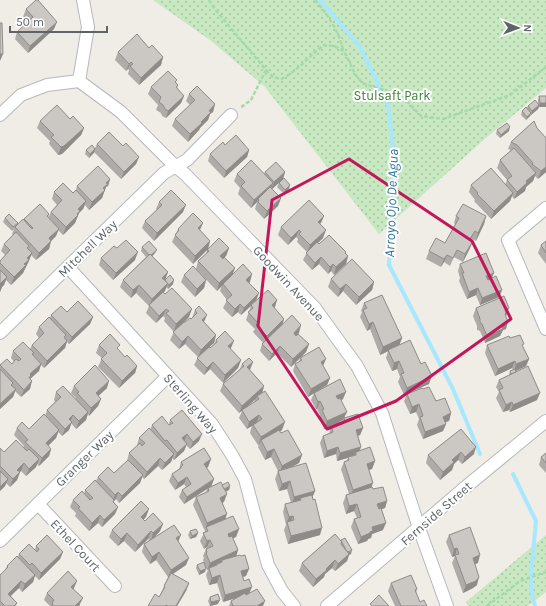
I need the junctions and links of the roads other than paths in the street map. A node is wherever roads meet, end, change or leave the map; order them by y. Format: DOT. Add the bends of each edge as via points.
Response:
graph roads {
  1 [pos="84,0"];
  2 [pos="79,81"];
  3 [pos="0,115"];
  4 [pos="231,115"];
  5 [pos="175,166"];
  6 [pos="546,208"];
  7 [pos="68,267"];
  8 [pos="546,329"];
  9 [pos="0,332"];
  10 [pos="168,376"];
  11 [pos="546,421"];
  12 [pos="38,504"];
  13 [pos="419,528"];
  14 [pos="0,541"];
  15 [pos="115,586"];
  16 [pos="294,606"];
  17 [pos="327,606"];
  18 [pos="447,606"];
  1 -- 2 [label="street" via="88,27"];
  2 -- 3 [label="street" via="47,85 21,95"];
  2 -- 5 [label="street, Goodwin Avenue" via="121,112"];
  4 -- 5 [label="street, Mitchell Way" via="187,160"];
  5 -- 7 [label="street, Mitchell Way" via="164,173"];
  5 -- 13 [label="street, Goodwin Avenue" via="315,308 357,366 382,413"];
  6 -- 8 [label="street" via="508,240"];
  7 -- 9 [label="street, Mitchell Way"];
  7 -- 10 [label="street, Sterling Way"];
  10 -- 12 [label="street, Granger Way"];
  10 -- 16 [label="street, Sterling Way" via="212,424 232,455 245,479 268,565 282,591"];
  11 -- 13 [label="street, Fernside Street"];
  12 -- 14 [label="street, Granger Way"];
  12 -- 15 [label="street, Ethel Court"];
  13 -- 17 [label="street, Fernside Street"];
  13 -- 18 [label="street, Goodwin Avenue"];
}
